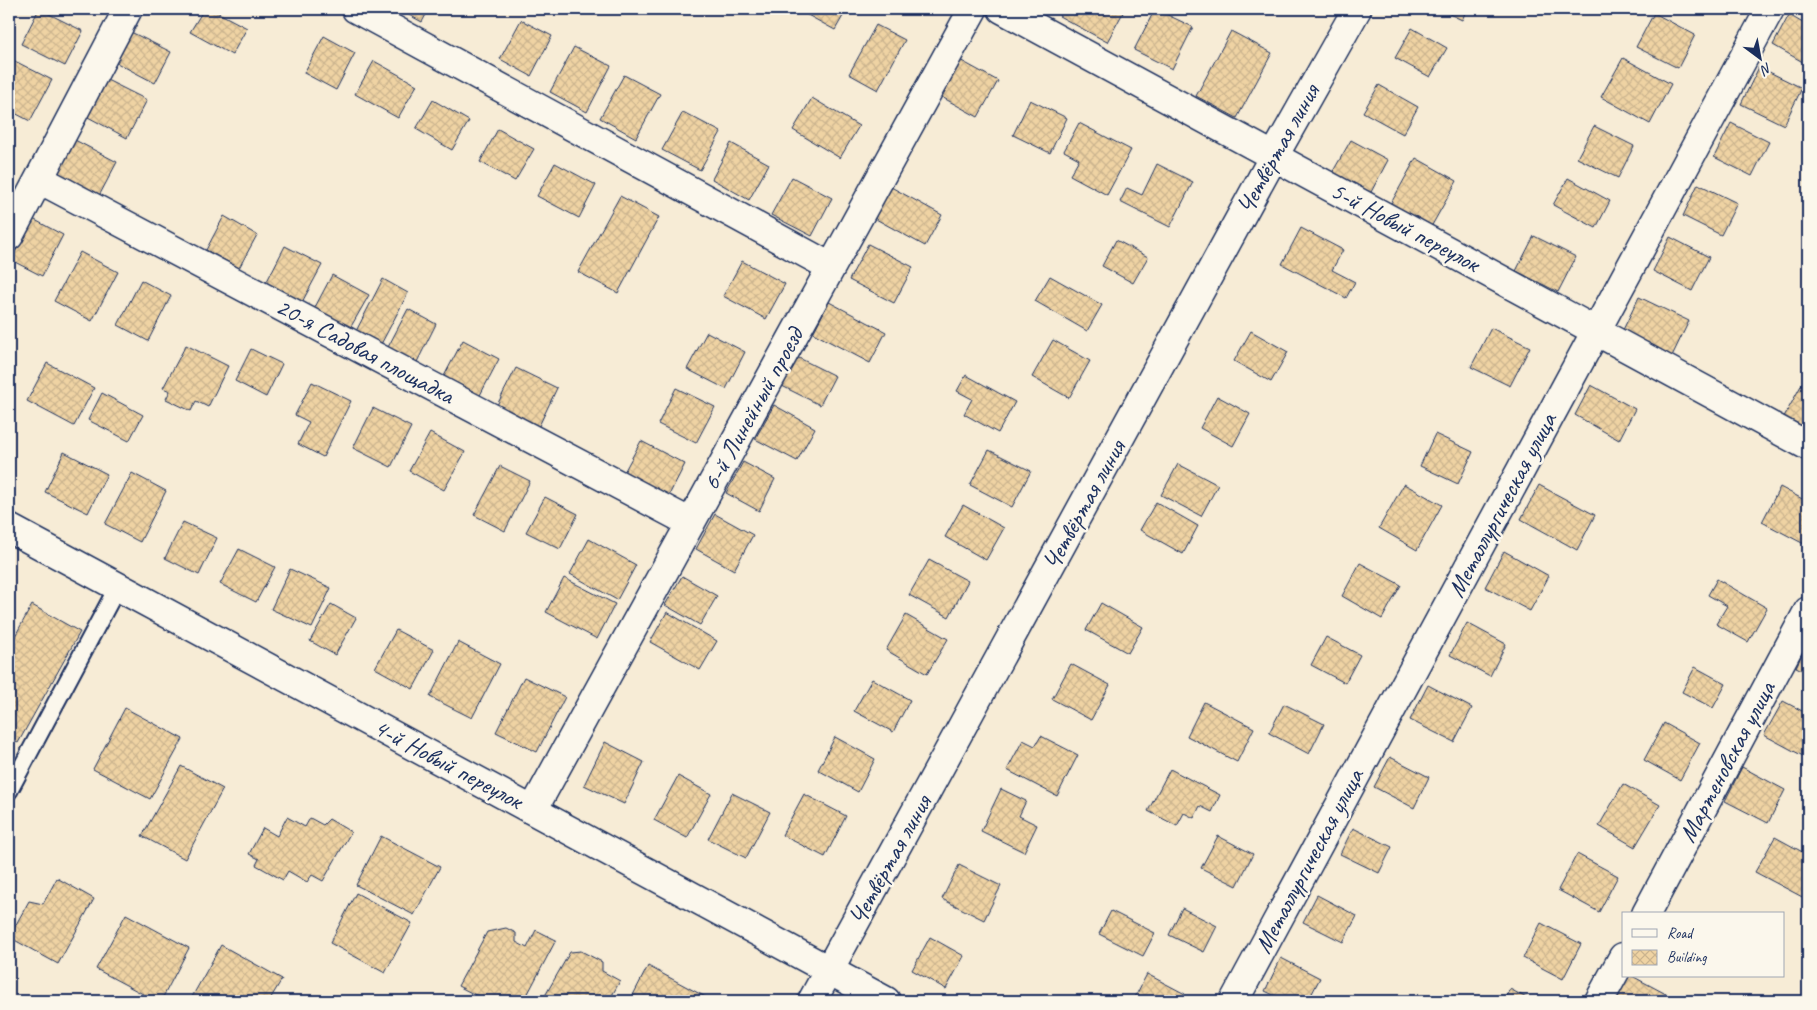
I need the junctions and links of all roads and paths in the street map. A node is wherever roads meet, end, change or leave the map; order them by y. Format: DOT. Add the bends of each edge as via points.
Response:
graph roads {
  1 [pos="128,9"];
  2 [pos="356,9"];
  3 [pos="973,9"];
  4 [pos="1002,9"];
  5 [pos="1356,9"];
  6 [pos="1770,9"];
  7 [pos="1274,156"];
  8 [pos="39,179"];
  9 [pos="9,236"];
  10 [pos="831,267"];
  11 [pos="1596,331"];
  12 [pos="1808,446"];
  13 [pos="690,523"];
  14 [pos="9,528"];
  15 [pos="118,586"];
  16 [pos="1808,611"];
  17 [pos="9,791"];
  18 [pos="533,810"];
  19 [pos="1647,912"];
  20 [pos="1622,959"];
  21 [pos="830,970"];
  22 [pos="812,1001"];
  23 [pos="886,1001"];
  24 [pos="1234,1001"];
  25 [pos="1599,1001"];
  1 -- 8 [label="street"];
  2 -- 10 [label="street"];
  3 -- 10 [label="street, 6-й Линейный проезд"];
  4 -- 7 [label="street, 5-й Новый переулок"];
  5 -- 7 [label="street, Четвёртая линия"];
  6 -- 11 [label="street, Металлургическая улица"];
  7 -- 11 [label="street, 5-й Новый переулок"];
  7 -- 21 [label="street, Четвёртая линия"];
  8 -- 9 [label="street"];
  8 -- 13 [label="street, 20-я Садовая площадка"];
  10 -- 13 [label="street, 6-й Линейный проезд"];
  11 -- 12 [label="street, 5-й Новый переулок"];
  11 -- 24 [label="street, Металлургическая улица"];
  13 -- 18 [label="street, 6-й Линейный проезд"];
  14 -- 15 [label="street, 4-й Новый переулок"];
  15 -- 17 [label="lane"];
  15 -- 18 [label="street, 4-й Новый переулок"];
  16 -- 19 [label="street, Мартеновская улица"];
  18 -- 21 [label="street, 4-й Новый переулок"];
  20 -- 25 [label="street"];
  21 -- 22 [label="street, Четвёртая линия"];
  21 -- 23 [label="street, 4-й Новый переулок"];
}
